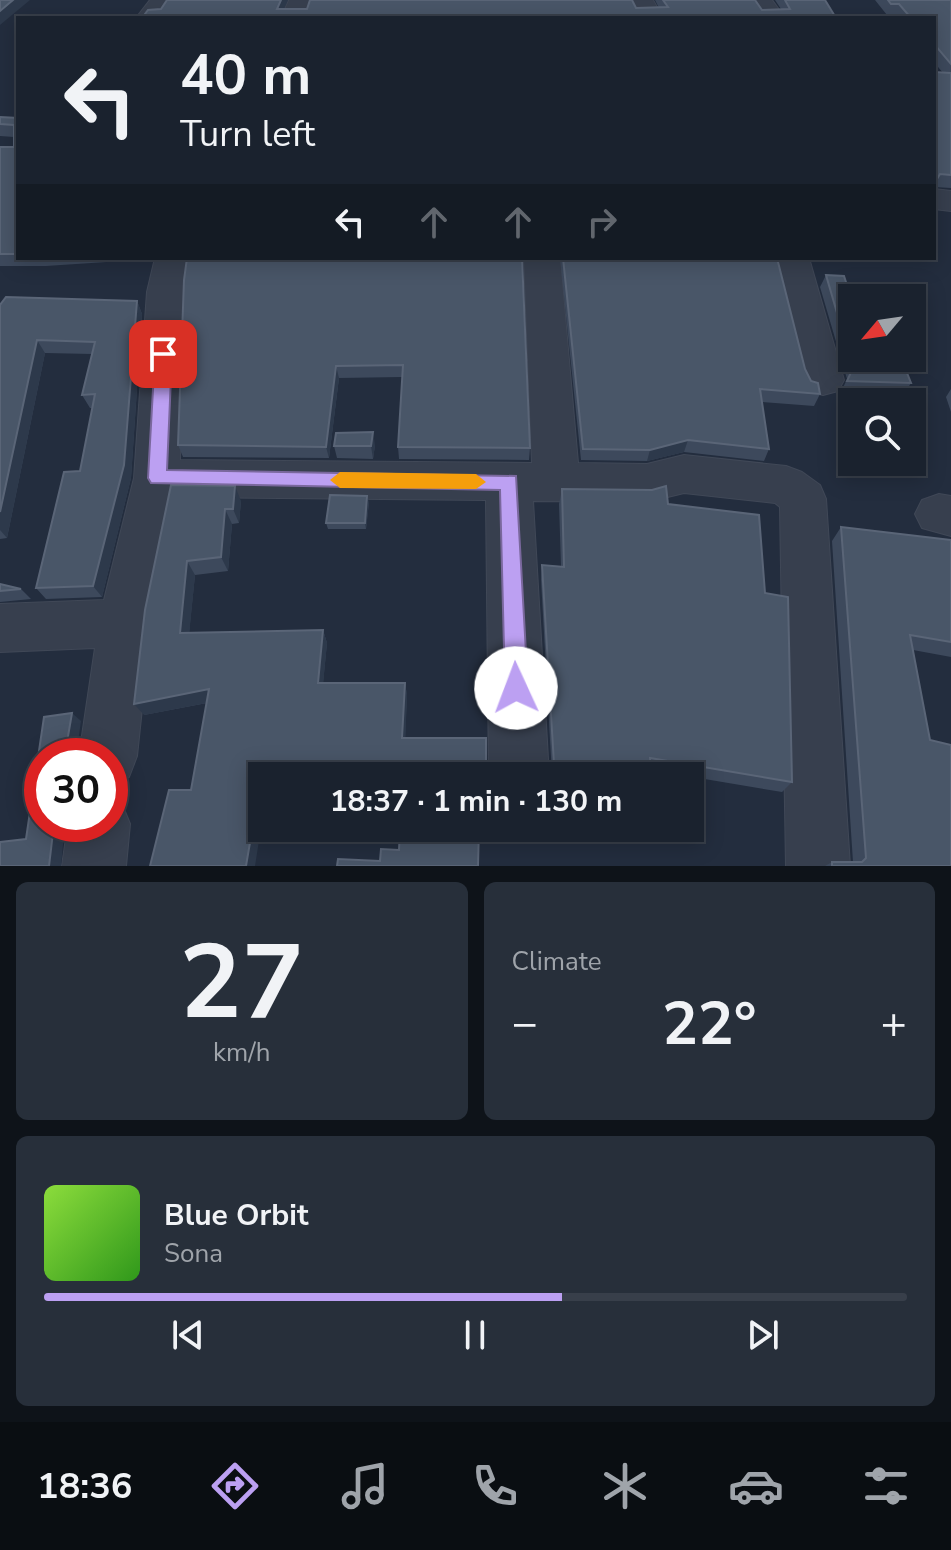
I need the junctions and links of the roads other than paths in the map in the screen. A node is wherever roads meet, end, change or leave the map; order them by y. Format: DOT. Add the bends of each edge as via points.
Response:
graph roads {
  1 [pos="163,0"];
  2 [pos="151,16"];
  3 [pos="173,260"];
  4 [pos="542,260"];
  5 [pos="792,260"];
  6 [pos="823,380"];
  7 [pos="157,478"];
  8 [pos="533,482"];
  9 [pos="125,623"];
  10 [pos="0,628"];
  11 [pos="110,738"];
  12 [pos="520,762"];
  13 [pos="97,842"];
  14 [pos="94,866"];
  15 [pos="818,866"];
  1 -- 2 [label="street"];
  3 -- 7 [label="street" via="166,292"];
  4 -- 8 [label="street"];
  5 -- 6 [label="street"];
  7 -- 8 [label="street"];
  7 -- 9 [label="street"];
  8 -- 12 [label="street"];
  8 -- 15 [label="street" via="647,483 684,474 786,485 803,499"];
  9 -- 10 [label="street"];
  9 -- 11 [label="street"];
  13 -- 14 [label="street"];
}
